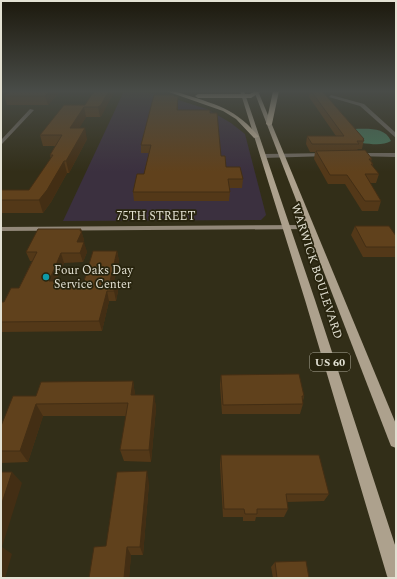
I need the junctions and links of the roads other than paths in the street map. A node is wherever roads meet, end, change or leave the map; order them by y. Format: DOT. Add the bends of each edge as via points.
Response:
graph roads {
  1 [pos="24,118"];
  2 [pos="238,118"];
  3 [pos="250,118"];
  4 [pos="267,118"];
  5 [pos="270,118"];
  6 [pos="377,118"];
  7 [pos="269,124"];
  8 [pos="396,136"];
  9 [pos="256,137"];
  10 [pos="1,143"];
  11 [pos="336,155"];
  12 [pos="350,155"];
  13 [pos="396,155"];
  14 [pos="263,156"];
  15 [pos="282,156"];
  16 [pos="287,227"];
  17 [pos="310,227"];
  18 [pos="1,229"];
  19 [pos="396,441"];
  20 [pos="396,576"];
  1 -- 10 [label="street"];
  2 -- 9 [label="highway"];
  3 -- 9 [label="main road, WARWICK BOULEVARD / US 60"];
  4 -- 7 [label="main road, WARWICK BOULEVARD / US 60"];
  5 -- 7 [label="highway"];
  6 -- 8 [label="street"];
  7 -- 15 [label="main road, WARWICK BOULEVARD / US 60"];
  9 -- 14 [label="main road, WARWICK BOULEVARD / US 60"];
  11 -- 15 [label="street"];
  12 -- 13 [label="street"];
  14 -- 15 [label="street"];
  14 -- 16 [label="main road, WARWICK BOULEVARD / US 60"];
  15 -- 17 [label="main road, WARWICK BOULEVARD / US 60"];
  16 -- 17 [label="street, 75TH STREET"];
  16 -- 18 [label="street, 75TH STREET"];
  16 -- 20 [label="main road, WARWICK BOULEVARD / US 60"];
  17 -- 19 [label="main road, WARWICK BOULEVARD / US 60"];
}
